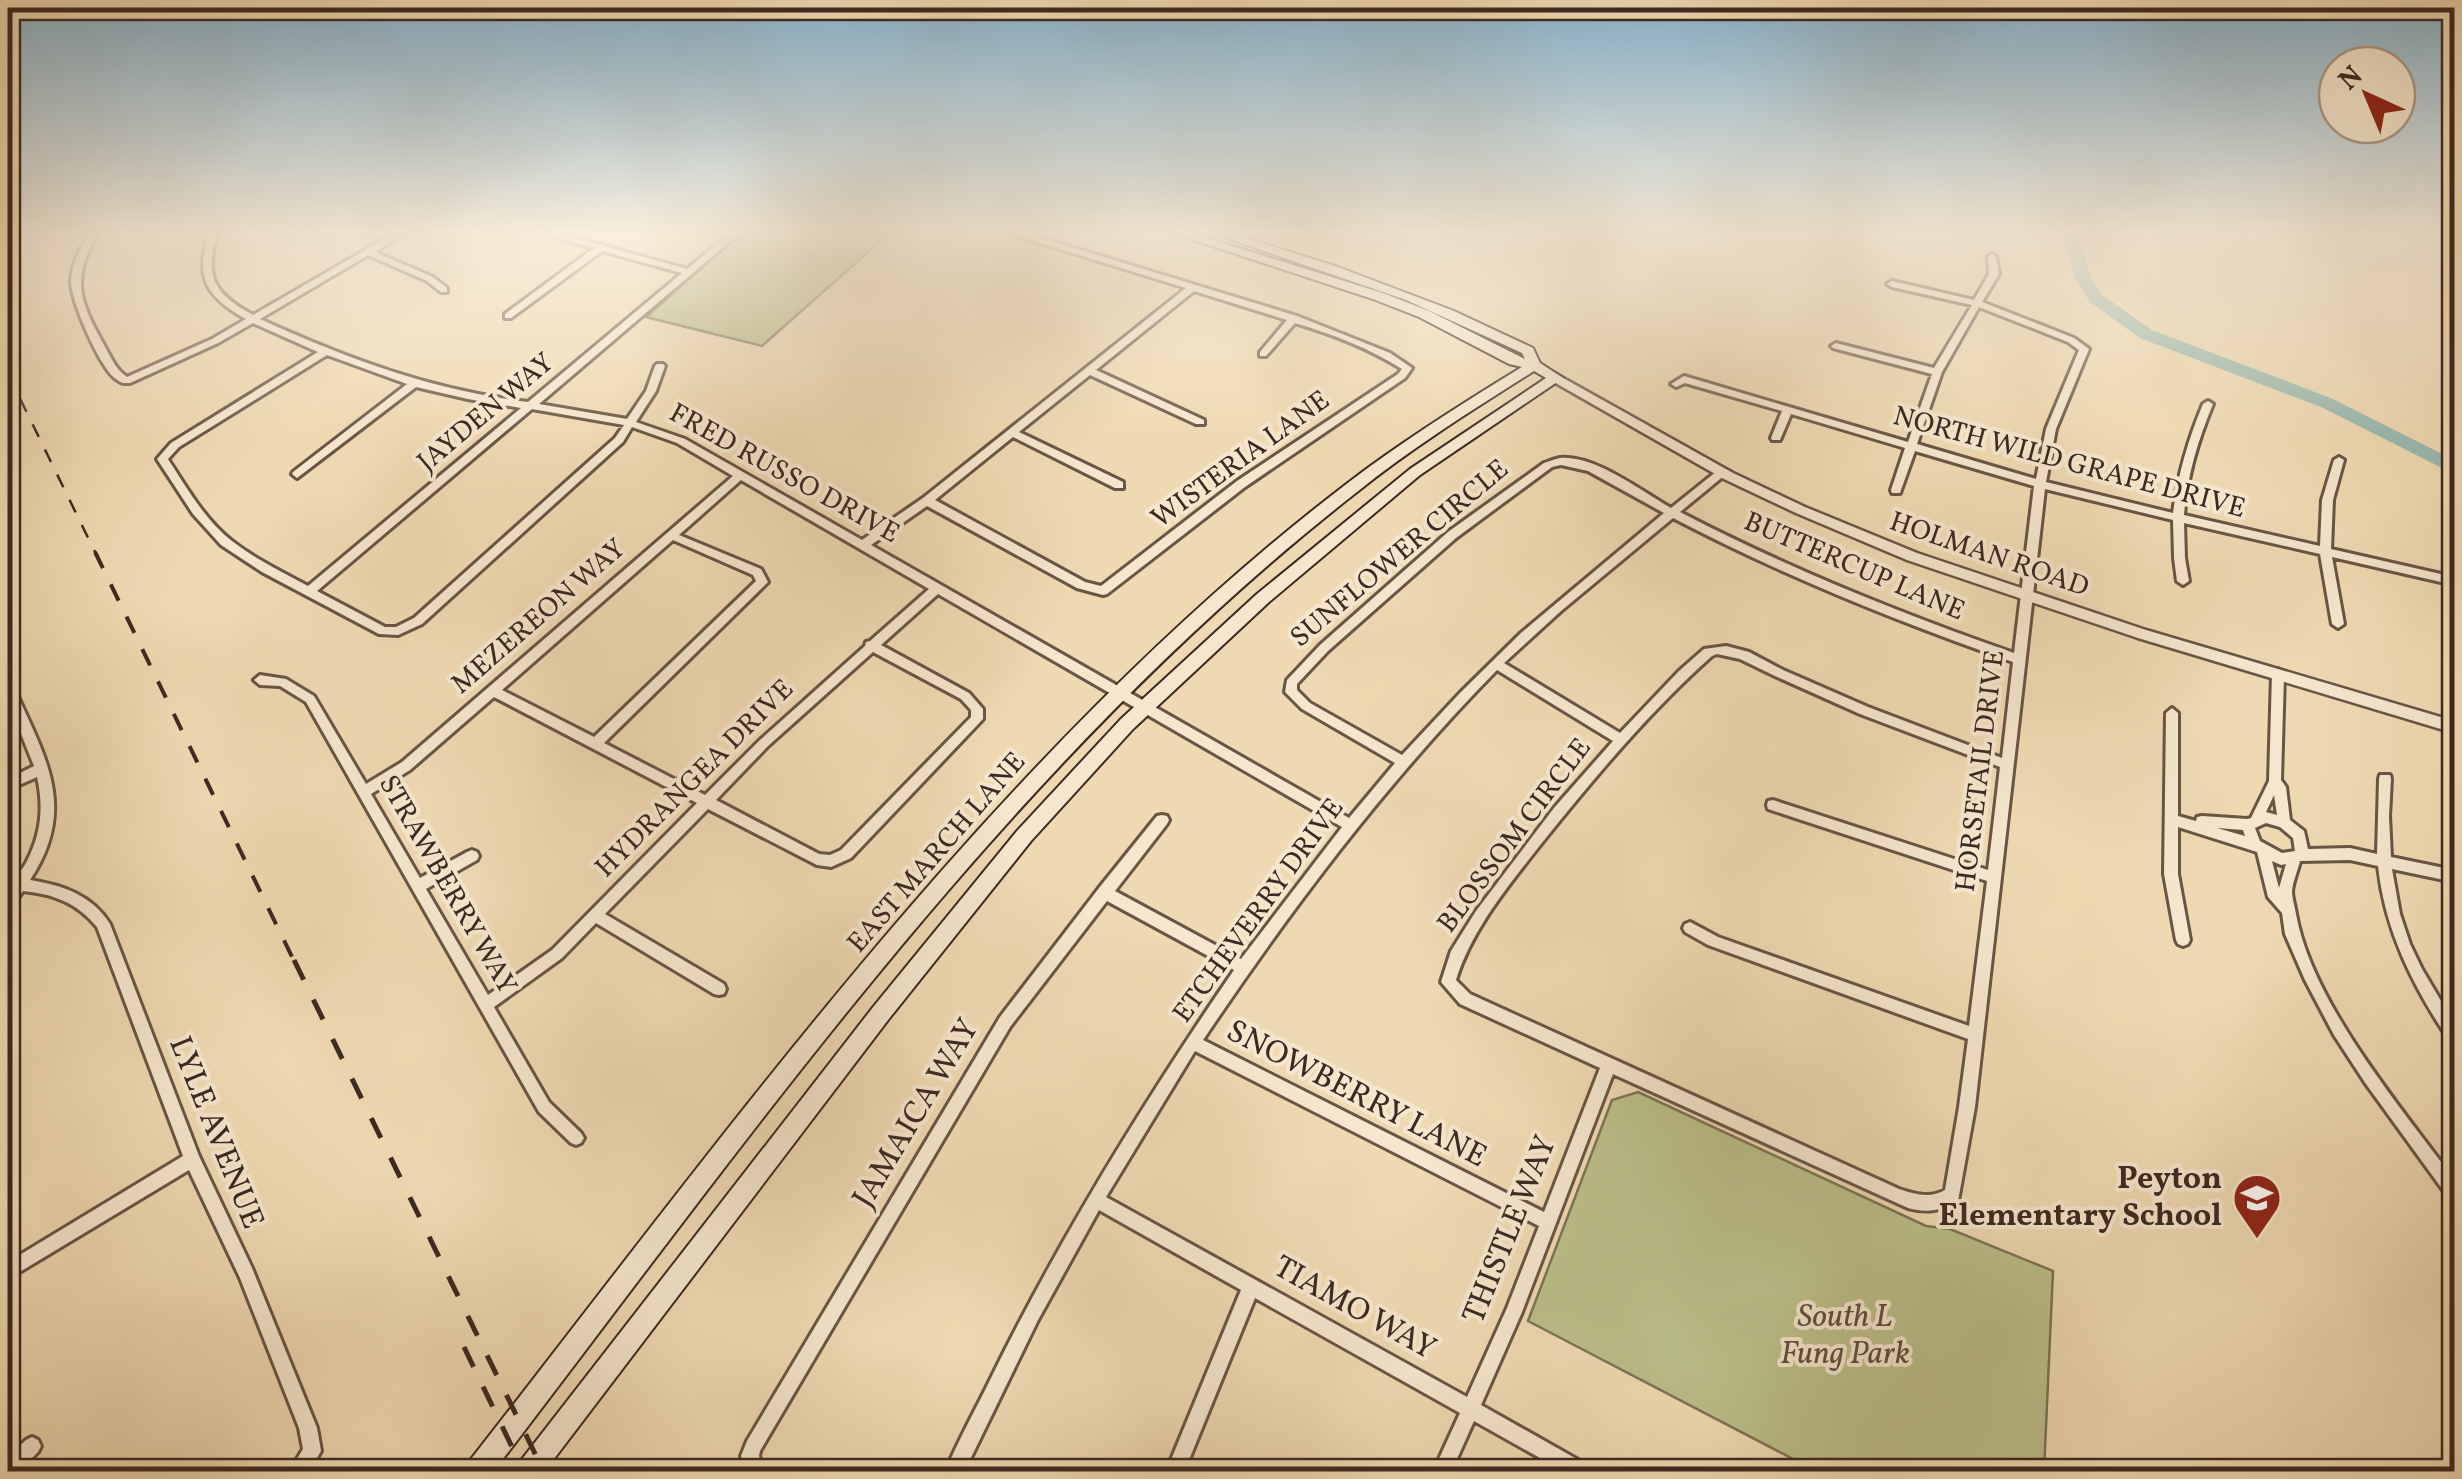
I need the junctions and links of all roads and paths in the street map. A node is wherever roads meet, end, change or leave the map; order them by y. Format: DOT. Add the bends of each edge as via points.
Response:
graph roads {
  1 [pos="77,300"];
  2 [pos="222,300"];
  3 [pos="286,300"];
  4 [pos="530,300"];
  5 [pos="655,300"];
  6 [pos="1177,300"];
  7 [pos="1235,300"];
  8 [pos="1388,300"];
  9 [pos="1422,300"];
  10 [pos="1964,300"];
  11 [pos="1979,300"];
  12 [pos="1977,303"];
  13 [pos="508,316"];
  14 [pos="1294,318"];
  15 [pos="254,319"];
  16 [pos="1836,346"];
  17 [pos="325,352"];
  18 [pos="1262,354"];
  19 [pos="1534,365"];
  20 [pos="660,366"];
  21 [pos="1088,371"];
  22 [pos="1937,372"];
  23 [pos="1556,378"];
  24 [pos="415,383"];
  25 [pos="1676,384"];
  26 [pos="2208,404"];
  27 [pos="531,405"];
  28 [pos="1788,410"];
  29 [pos="1200,422"];
  30 [pos="633,424"];
  31 [pos="1012,432"];
  32 [pos="1776,438"];
  33 [pos="1911,446"];
  34 [pos="2339,460"];
  35 [pos="1721,472"];
  36 [pos="297,474"];
  37 [pos="741,474"];
  38 [pos="2040,484"];
  39 [pos="1119,485"];
  40 [pos="1896,490"];
  41 [pos="927,501"];
  42 [pos="1672,513"];
  43 [pos="2178,518"];
  44 [pos="670,534"];
  45 [pos="863,545"];
  46 [pos="2325,552"];
  47 [pos="2183,581"];
  48 [pos="2454,581"];
  49 [pos="937,588"];
  50 [pos="309,591"];
  51 [pos="2028,598"];
  52 [pos="2338,624"];
  53 [pos="870,645"];
  54 [pos="2020,660"];
  55 [pos="1496,664"];
  56 [pos="2278,674"];
  57 [pos="260,680"];
  58 [pos="8,688"];
  59 [pos="493,691"];
  60 [pos="1119,694"];
  61 [pos="1143,707"];
  62 [pos="2172,713"];
  63 [pos="2454,727"];
  64 [pos="1620,739"];
  65 [pos="596,742"];
  66 [pos="1404,762"];
  67 [pos="2008,765"];
  68 [pos="43,768"];
  69 [pos="2385,779"];
  70 [pos="2275,781"];
  71 [pos="8,785"];
  72 [pos="365,790"];
  73 [pos="706,800"];
  74 [pos="1773,805"];
  75 [pos="2170,819"];
  76 [pos="1162,820"];
  77 [pos="2186,822"];
  78 [pos="2253,822"];
  79 [pos="2284,822"];
  80 [pos="1350,826"];
  81 [pos="2300,835"];
  82 [pos="2259,848"];
  83 [pos="2350,854"];
  84 [pos="472,856"];
  85 [pos="2298,857"];
  86 [pos="2381,860"];
  87 [pos="2454,876"];
  88 [pos="1993,877"];
  89 [pos="20,884"];
  90 [pos="417,887"];
  91 [pos="1104,892"];
  92 [pos="8,901"];
  93 [pos="2285,908"];
  94 [pos="594,915"];
  95 [pos="1690,928"];
  96 [pos="2183,940"];
  97 [pos="1244,968"];
  98 [pos="719,989"];
  99 [pos="487,1004"];
  100 [pos="1975,1035"];
  101 [pos="2454,1035"];
  102 [pos="1194,1043"];
  103 [pos="1609,1066"];
  104 [pos="576,1138"];
  105 [pos="192,1158"];
  106 [pos="2454,1191"];
  107 [pos="1096,1200"];
  108 [pos="1944,1202"];
  109 [pos="1547,1222"];
  110 [pos="8,1270"];
  111 [pos="1251,1286"];
  112 [pos="1468,1407"];
  113 [pos="32,1446"];
  114 [pos="753,1464"];
  115 [pos="8,1469"];
  116 [pos="298,1472"];
  117 [pos="476,1472"];
  118 [pos="528,1472"];
  119 [pos="954,1472"];
  120 [pos="1175,1472"];
  121 [pos="1442,1472"];
  122 [pos="1582,1472"];
  1 -- 15 [label="street" via="114,374 127,380"];
  2 -- 15 [label="street, FRED RUSSO DRIVE"];
  3 -- 15 [label="street"];
  4 -- 13 [label="street"];
  5 -- 27 [label="street, JAYDEN WAY"];
  6 -- 21 [label="street"];
  7 -- 14 [label="street"];
  8 -- 19 [label="main road, HOLMAN ROAD"];
  9 -- 19 [label="main road, HOLMAN ROAD" via="1528,351"];
  10 -- 12 [label="street"];
  11 -- 12 [label="street"];
  12 -- 22 [label="street"];
  12 -- 38 [label="street, HORSETAIL DRIVE" via="2084,349 2052,429"];
  14 -- 18 [label="street"];
  14 -- 41 [label="street, WISTERIA LANE" via="1407,368 1102,591 1081,586"];
  15 -- 17 [label="street, FRED RUSSO DRIVE"];
  16 -- 22 [label="street"];
  17 -- 24 [label="street, FRED RUSSO DRIVE"];
  17 -- 50 [label="street" via="162,459 225,542"];
  19 -- 23 [label="main road, HOLMAN ROAD"];
  19 -- 60 [label="main road, EAST MARCH LANE" via="1329,505"];
  20 -- 30 [label="street"];
  21 -- 29 [label="street"];
  21 -- 31 [label="street"];
  22 -- 33 [label="street"];
  23 -- 35 [label="street, HOLMAN ROAD"];
  23 -- 61 [label="main road, EAST MARCH LANE" via="1415,472"];
  24 -- 27 [label="street, FRED RUSSO DRIVE"];
  24 -- 36 [label="street"];
  25 -- 28 [label="street, NORTH WILD GRAPE DRIVE" via="1684,379"];
  26 -- 43 [label="street"];
  27 -- 30 [label="street, FRED RUSSO DRIVE"];
  27 -- 50 [label="street, JAYDEN WAY"];
  28 -- 32 [label="street"];
  28 -- 33 [label="street, NORTH WILD GRAPE DRIVE"];
  30 -- 37 [label="street, FRED RUSSO DRIVE"];
  30 -- 50 [label="street" via="418,621 398,630 373,627"];
  31 -- 39 [label="street"];
  31 -- 41 [label="street"];
  33 -- 38 [label="street, NORTH WILD GRAPE DRIVE"];
  33 -- 40 [label="street"];
  34 -- 46 [label="street" via="2328,494"];
  35 -- 42 [label="street, ETCHEVERRY DRIVE"];
  35 -- 51 [label="street, HOLMAN ROAD" via="1870,539"];
  37 -- 44 [label="street, MEZEREON WAY"];
  37 -- 45 [label="street, FRED RUSSO DRIVE"];
  38 -- 43 [label="street, NORTH WILD GRAPE DRIVE"];
  38 -- 51 [label="street, HORSETAIL DRIVE"];
  41 -- 45 [label="street"];
  42 -- 54 [label="street, BUTTERCUP LANE" via="1856,599"];
  42 -- 55 [label="street, ETCHEVERRY DRIVE"];
  42 -- 66 [label="street, SUNFLOWER CIRCLE" via="1581,462 1556,460 1452,535 1297,674 1291,692 1297,700"];
  43 -- 46 [label="street, NORTH WILD GRAPE DRIVE"];
  43 -- 47 [label="street"];
  44 -- 59 [label="street, MEZEREON WAY"];
  44 -- 65 [label="street" via="757,572 762,582"];
  45 -- 49 [label="street, FRED RUSSO DRIVE"];
  46 -- 48 [label="street, NORTH WILD GRAPE DRIVE"];
  46 -- 52 [label="street"];
  49 -- 53 [label="street, HYDRANGEA DRIVE"];
  49 -- 60 [label="street, FRED RUSSO DRIVE"];
  51 -- 54 [label="street, HORSETAIL DRIVE"];
  51 -- 56 [label="street, HOLMAN ROAD"];
  53 -- 73 [label="street, HYDRANGEA DRIVE"];
  53 -- 73 [label="street" via="965,696 977,719 846,854 817,860"];
  54 -- 67 [label="street, HORSETAIL DRIVE"];
  55 -- 64 [label="street"];
  55 -- 66 [label="street, ETCHEVERRY DRIVE"];
  56 -- 63 [label="street, HOLMAN ROAD"];
  56 -- 70 [label="street"];
  57 -- 72 [label="street, STRAWBERRY WAY" via="282,682 310,698"];
  58 -- 68 [label="street"];
  59 -- 65 [label="street"];
  59 -- 72 [label="street, MEZEREON WAY" via="406,766"];
  60 -- 61 [label="street, FRED RUSSO DRIVE"];
  60 -- 117 [label="main road, EAST MARCH LANE" via="906,928"];
  61 -- 80 [label="street, FRED RUSSO DRIVE"];
  61 -- 118 [label="main road, EAST MARCH LANE" via="1024,836 881,1013"];
  62 -- 75 [label="street"];
  64 -- 67 [label="street, BLOSSOM CIRCLE" via="1716,649"];
  64 -- 103 [label="street, BLOSSOM CIRCLE" via="1528,850 1447,970 1448,982 1466,999"];
  65 -- 73 [label="street"];
  66 -- 80 [label="street, ETCHEVERRY DRIVE"];
  67 -- 88 [label="street, HORSETAIL DRIVE"];
  68 -- 71 [label="street"];
  68 -- 89 [label="street" via="49,822"];
  69 -- 86 [label="street"];
  70 -- 78 [label="street"];
  70 -- 79 [label="street"];
  72 -- 90 [label="street, STRAWBERRY WAY"];
  73 -- 94 [label="street, HYDRANGEA DRIVE"];
  74 -- 88 [label="street"];
  75 -- 77 [label="street"];
  75 -- 96 [label="street"];
  76 -- 91 [label="street, JAMAICA WAY"];
  77 -- 78 [label="street"];
  77 -- 82 [label="street"];
  78 -- 79 [label="street"];
  78 -- 82 [label="street"];
  79 -- 81 [label="street"];
  80 -- 97 [label="street, ETCHEVERRY DRIVE"];
  81 -- 83 [label="street"];
  81 -- 85 [label="street"];
  82 -- 85 [label="street" via="2281,859"];
  82 -- 93 [label="street"];
  83 -- 85 [label="street"];
  83 -- 86 [label="street"];
  84 -- 90 [label="street"];
  85 -- 93 [label="street" via="2284,879"];
  86 -- 87 [label="street"];
  86 -- 101 [label="street" via="2410,964"];
  88 -- 100 [label="street, HORSETAIL DRIVE"];
  89 -- 92 [label="street"];
  89 -- 105 [label="street, LYLE AVENUE" via="65,892 103,924"];
  90 -- 99 [label="street, STRAWBERRY WAY"];
  91 -- 97 [label="street"];
  91 -- 114 [label="street, JAMAICA WAY" via="966,1082"];
  93 -- 106 [label="street" via="2312,982 2344,1037"];
  94 -- 98 [label="street"];
  94 -- 99 [label="street, HYDRANGEA DRIVE" via="529,977"];
  95 -- 100 [label="street"];
  97 -- 102 [label="street, ETCHEVERRY DRIVE"];
  99 -- 104 [label="street, STRAWBERRY WAY" via="544,1107"];
  100 -- 108 [label="street, HORSETAIL DRIVE" via="1956,1184"];
  102 -- 107 [label="street, ETCHEVERRY DRIVE"];
  102 -- 109 [label="street, SNOWBERRY LANE"];
  103 -- 108 [label="street, BLOSSOM CIRCLE" via="1922,1204"];
  103 -- 109 [label="street, THISTLE WAY"];
  105 -- 110 [label="street"];
  105 -- 116 [label="street, LYLE AVENUE" via="308,1428 312,1451"];
  107 -- 111 [label="street, TIAMO WAY"];
  107 -- 119 [label="street, ETCHEVERRY DRIVE"];
  109 -- 112 [label="street, THISTLE WAY"];
  111 -- 112 [label="street, TIAMO WAY"];
  111 -- 120 [label="street"];
  112 -- 121 [label="street, THISTLE WAY"];
  112 -- 122 [label="street, TIAMO WAY"];
  113 -- 115 [label="street"];
}
